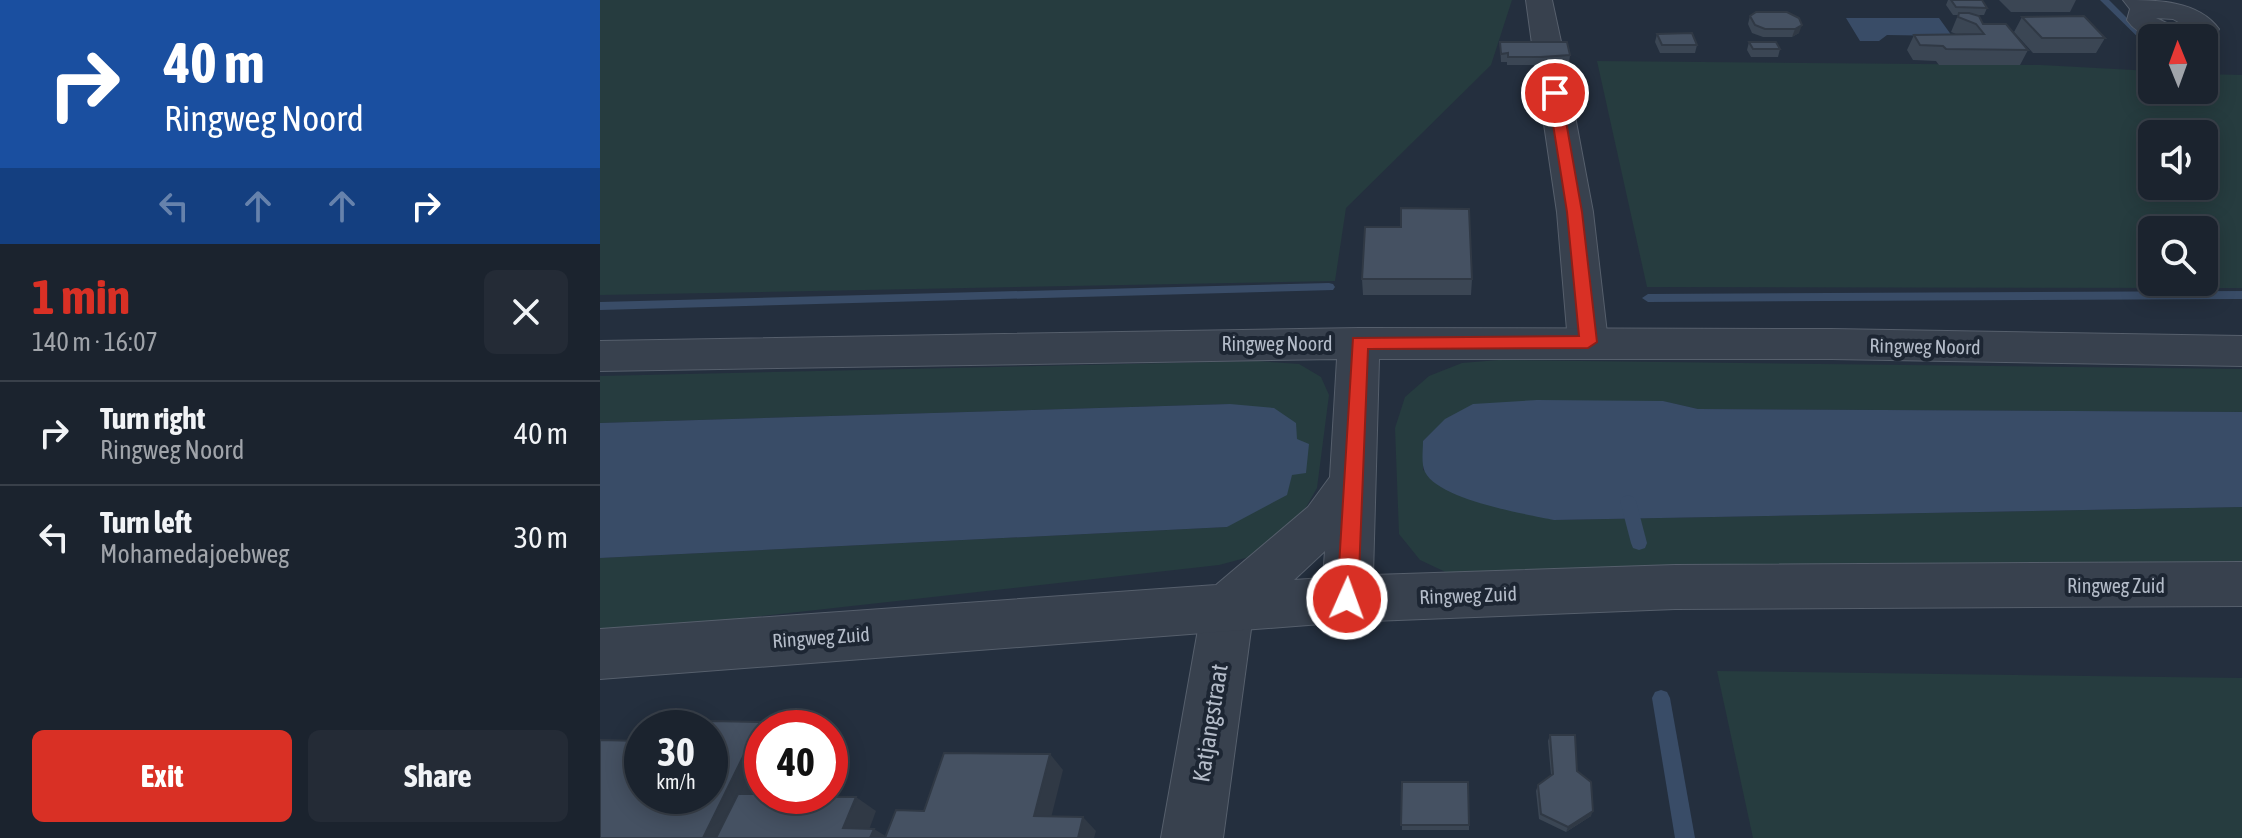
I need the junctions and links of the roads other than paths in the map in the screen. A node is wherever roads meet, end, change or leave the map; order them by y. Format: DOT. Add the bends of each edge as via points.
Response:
graph roads {
  1 [pos="1539,0"];
  2 [pos="1588,342"];
  3 [pos="1359,343"];
  4 [pos="2242,351"];
  5 [pos="600,356"];
  6 [pos="1352,482"];
  7 [pos="2242,584"];
  8 [pos="1347,599"];
  9 [pos="1228,607"];
  10 [pos="600,654"];
  11 [pos="1192,838"];
  1 -- 2 [label="street" via="1575,212"];
  2 -- 3 [label="street, Ringweg Noord"];
  2 -- 4 [label="street, Ringweg Noord"];
  3 -- 5 [label="street, Ringweg Noord"];
  3 -- 6 [label="street"];
  6 -- 8 [label="street"];
  6 -- 9 [label="street" via="1325,521"];
  7 -- 8 [label="street, Ringweg Zuid" via="1675,587"];
  8 -- 9 [label="street, Ringweg Zuid"];
  9 -- 10 [label="street, Ringweg Zuid"];
  9 -- 11 [label="street, Katjangstraat"];
}
